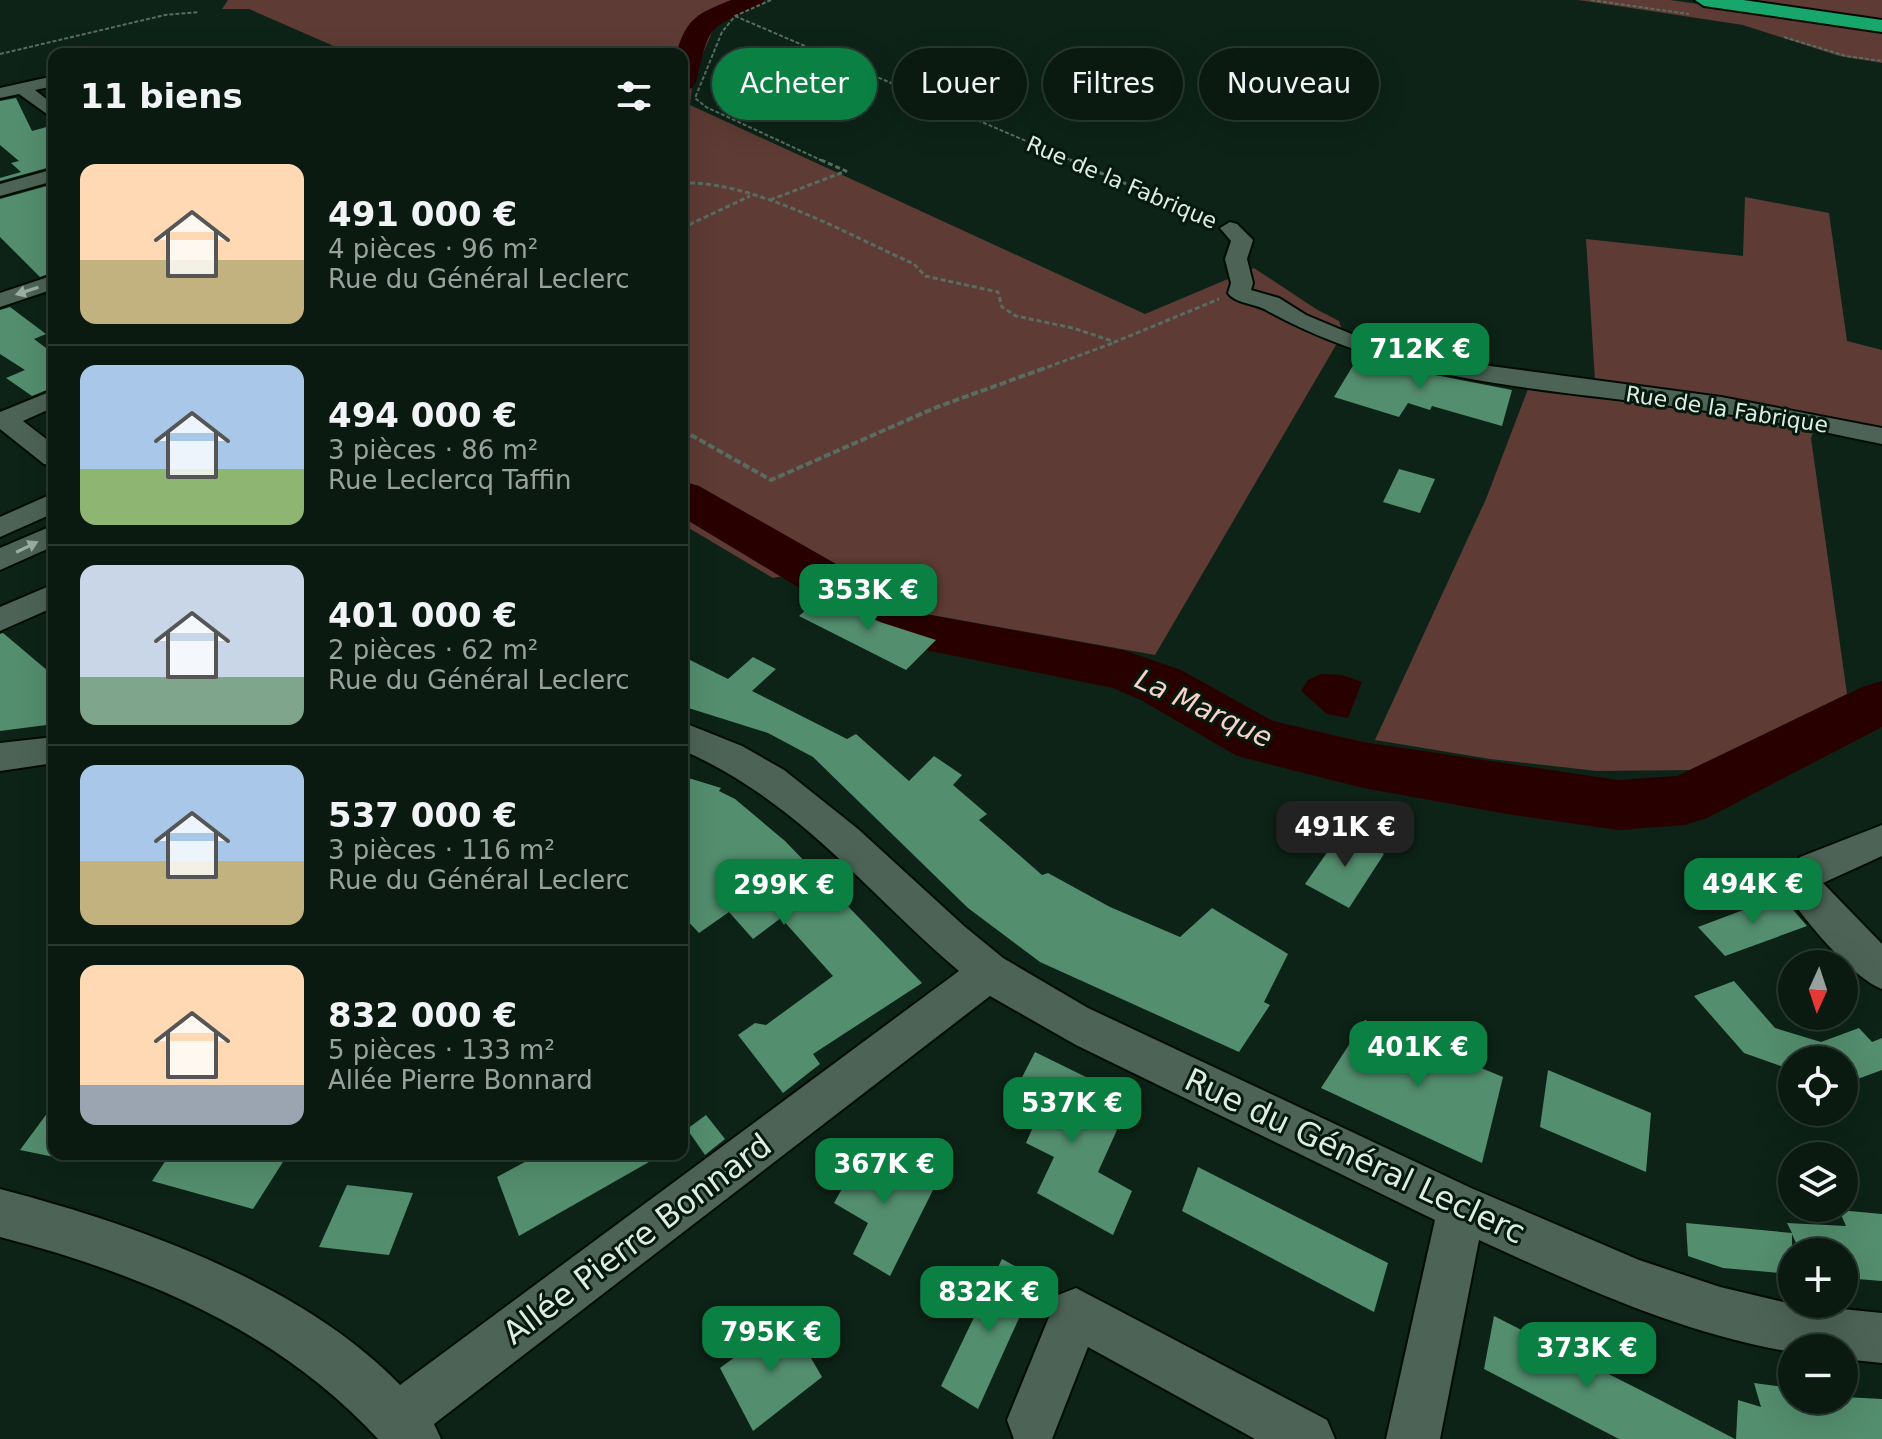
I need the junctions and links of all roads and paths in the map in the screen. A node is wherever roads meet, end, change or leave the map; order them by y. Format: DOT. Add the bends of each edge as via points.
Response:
graph roads {
  1 [pos="771,0"];
  2 [pos="1709,1"];
  3 [pos="199,12"];
  4 [pos="735,16"];
  5 [pos="1882,24"];
  6 [pos="0,54"];
  7 [pos="1846,56"];
  8 [pos="1882,61"];
  9 [pos="48,82"];
  10 [pos="22,88"];
  11 [pos="0,93"];
  12 [pos="48,109"];
  13 [pos="48,177"];
  14 [pos="688,183"];
  15 [pos="0,190"];
  16 [pos="751,196"];
  17 [pos="770,200"];
  18 [pos="688,225"];
  19 [pos="1230,228"];
  20 [pos="48,284"];
  21 [pos="1239,293"];
  22 [pos="0,300"];
  23 [pos="1115,342"];
  24 [pos="48,400"];
  25 [pos="6,413"];
  26 [pos="688,433"];
  27 [pos="1882,436"];
  28 [pos="48,452"];
  29 [pos="48,505"];
  30 [pos="0,528"];
  31 [pos="48,537"];
  32 [pos="0,560"];
  33 [pos="48,597"];
  34 [pos="0,620"];
  35 [pos="688,738"];
  36 [pos="48,751"];
  37 [pos="0,757"];
  38 [pos="1882,840"];
  39 [pos="989,971"];
  40 [pos="1882,971"];
  41 [pos="1461,1209"];
  42 [pos="0,1213"];
  43 [pos="1882,1338"];
  44 [pos="1033,1420"];
  45 [pos="406,1429"];
  46 [pos="1308,1439"];
  47 [pos="1413,1439"];
  1 -- 4 [label="path"];
  2 -- 5 [label="highway"];
  3 -- 6 [label="path" via="165,15"];
  4 -- 17 [label="path" via="722,32 695,98 846,171"];
  4 -- 19 [label="path, Rue de la Fabrique"];
  7 -- 8 [label="path"];
  9 -- 10 [label="street"];
  10 -- 11 [label="street"];
  10 -- 12 [label="street"];
  13 -- 15 [label="street"];
  14 -- 16 [label="path"];
  16 -- 17 [label="path"];
  16 -- 18 [label="path"];
  17 -- 23 [label="path" via="914,264 925,276 998,292 1002,307 1016,316"];
  19 -- 21 [label="street, Rue de la Fabrique" via="1242,240 1236,259"];
  20 -- 22 [label="street, one-way"];
  21 -- 23 [label="path"];
  21 -- 27 [label="street, Rue de la Fabrique" via="1353,343 1427,365 1721,405"];
  23 -- 26 [label="path" via="937,407 771,480"];
  24 -- 25 [label="street"];
  25 -- 28 [label="street"];
  29 -- 30 [label="street"];
  32 -- 31 [label="street, one-way"];
  33 -- 34 [label="street"];
  35 -- 39 [label="street, Rue du Général Leclerc" via="758,770 803,801 915,909"];
  36 -- 37 [label="street"];
  38 -- 40 [label="street" via="1813,868 1800,882"];
  39 -- 41 [label="street, Rue du Général Leclerc" via="1098,1034"];
  39 -- 45 [label="street, Allée Pierre Bonnard"];
  41 -- 43 [label="street, Rue du Général Leclerc" via="1598,1268 1720,1312"];
  41 -- 47 [label="street"];
  42 -- 45 [label="street, Allée Pierre Bonnard" via="76,1232 180,1273 340,1366"];
  44 -- 46 [label="street" via="1076,1313"];
}
